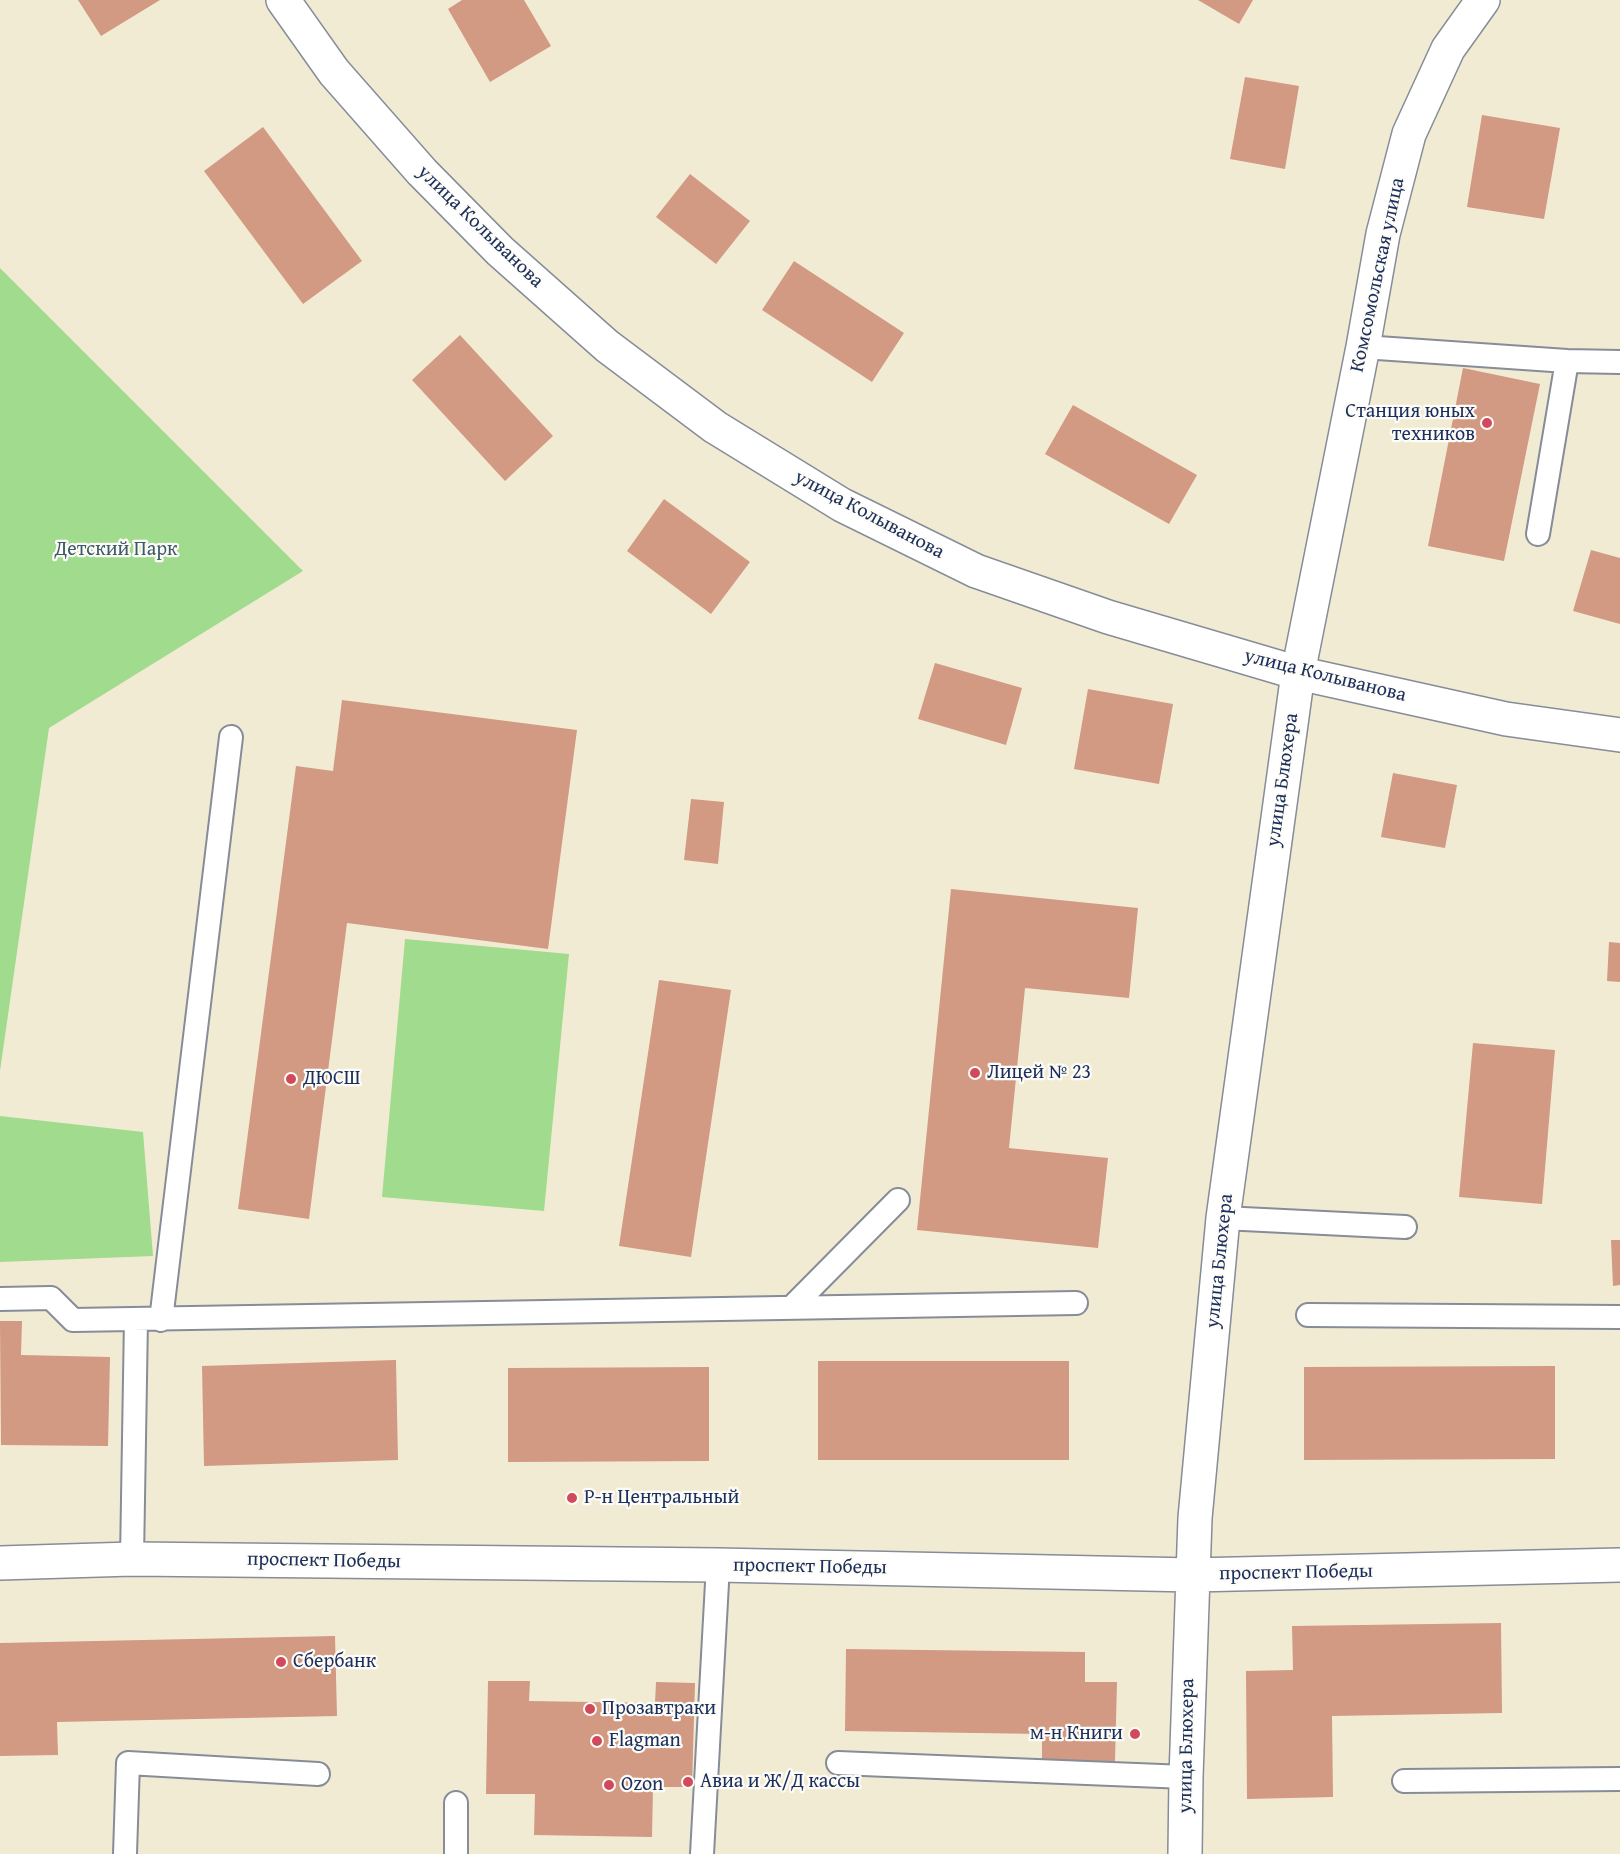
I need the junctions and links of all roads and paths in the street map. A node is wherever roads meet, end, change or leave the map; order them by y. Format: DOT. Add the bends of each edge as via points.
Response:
graph roads {
  1 [pos="283,0"];
  2 [pos="1483,0"];
  3 [pos="1363,347"];
  4 [pos="1567,361"];
  5 [pos="1620,362"];
  6 [pos="1538,534"];
  7 [pos="1298,673"];
  8 [pos="1620,735"];
  9 [pos="231,737"];
  10 [pos="898,1200"];
  11 [pos="1223,1218"];
  12 [pos="1405,1227"];
  13 [pos="0,1299"];
  14 [pos="1076,1303"];
  15 [pos="791,1308"];
  16 [pos="1308,1315"];
  17 [pos="1620,1317"];
  18 [pos="136,1319"];
  19 [pos="161,1320"];
  20 [pos="132,1559"];
  21 [pos="0,1563"];
  22 [pos="718,1565"];
  23 [pos="1620,1565"];
  24 [pos="1193,1575"];
  25 [pos="838,1763"];
  26 [pos="318,1774"];
  27 [pos="1186,1777"];
  28 [pos="1620,1779"];
  29 [pos="1404,1781"];
  30 [pos="456,1803"];
  31 [pos="125,1854"];
  32 [pos="456,1854"];
  33 [pos="702,1854"];
  34 [pos="1185,1854"];
  1 -- 7 [label="street, улица Колыванова" via="334,72 422,172 500,251 607,346 715,427 842,505 976,571 1108,617"];
  2 -- 3 [label="street, Комсомольская улица" via="1448,49 1409,134 1383,234"];
  3 -- 4 [label="lane"];
  3 -- 7 [label="street, Комсомольская улица"];
  4 -- 5 [label="lane"];
  4 -- 6 [label="lane"];
  7 -- 8 [label="street, улица Колыванова" via="1506,719"];
  7 -- 11 [label="street, улица Блюхера"];
  9 -- 19 [label="lane"];
  10 -- 15 [label="lane"];
  11 -- 12 [label="lane"];
  11 -- 24 [label="street, улица Блюхера"];
  13 -- 18 [label="lane" via="51,1298 73,1320"];
  14 -- 15 [label="lane"];
  15 -- 19 [label="lane"];
  16 -- 17 [label="lane"];
  18 -- 19 [label="lane"];
  18 -- 20 [label="lane"];
  20 -- 21 [label="street, проспект Победы"];
  20 -- 22 [label="street, проспект Победы"];
  22 -- 24 [label="street, проспект Победы"];
  22 -- 33 [label="lane"];
  23 -- 24 [label="street, проспект Победы"];
  24 -- 27 [label="street, улица Блюхера"];
  25 -- 27 [label="lane"];
  26 -- 31 [label="lane" via="128,1763"];
  27 -- 34 [label="street, улица Блюхера"];
  28 -- 29 [label="lane"];
  30 -- 32 [label="lane"];
}
